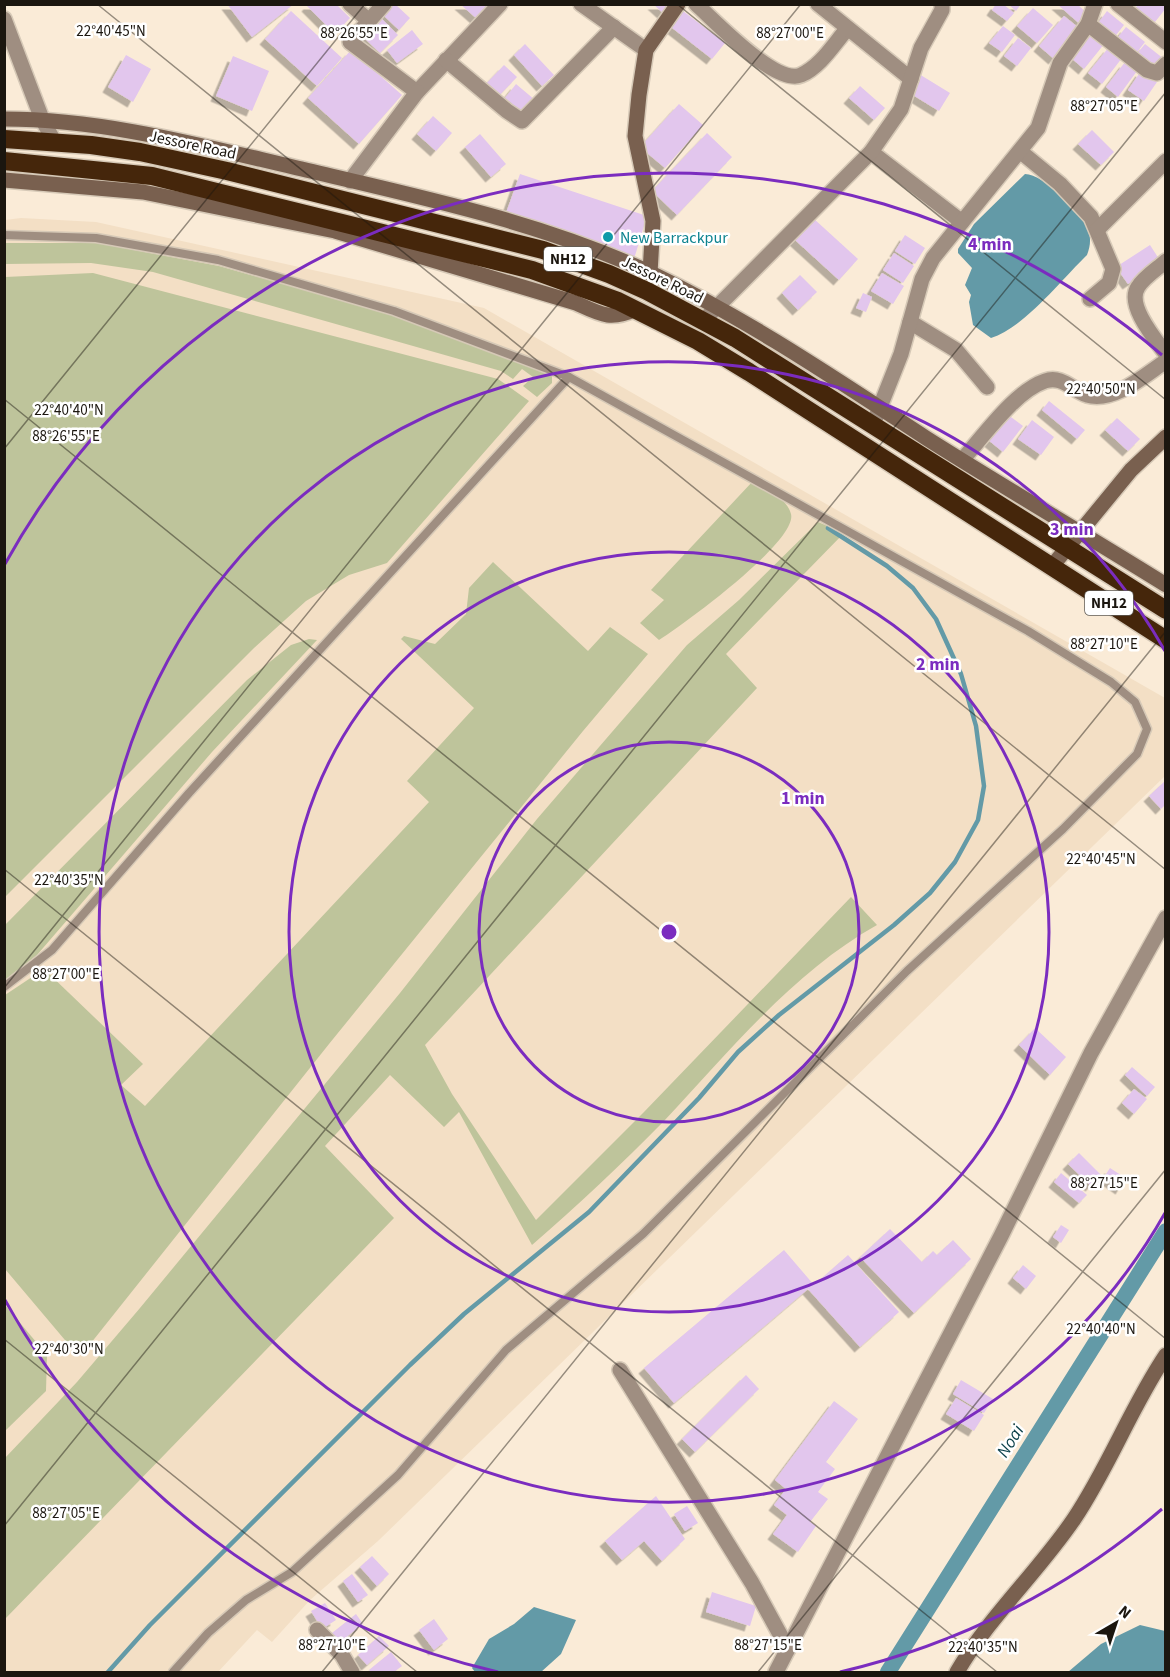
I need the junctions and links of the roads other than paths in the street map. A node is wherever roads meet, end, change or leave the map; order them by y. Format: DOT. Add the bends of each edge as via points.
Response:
graph roads {
  1 [pos="350,4"];
  2 [pos="384,4"];
  3 [pos="500,4"];
  4 [pos="581,4"];
  5 [pos="678,4"];
  6 [pos="696,4"];
  7 [pos="818,4"];
  8 [pos="942,4"];
  9 [pos="1095,4"];
  10 [pos="1118,4"];
  11 [pos="4,19"];
  12 [pos="369,21"];
  13 [pos="1088,24"];
  14 [pos="614,27"];
  15 [pos="847,29"];
  16 [pos="1166,42"];
  17 [pos="646,50"];
  18 [pos="446,60"];
  19 [pos="1166,64"];
  20 [pos="911,79"];
  21 [pos="417,92"];
  22 [pos="4,119"];
  23 [pos="42,119"];
  24 [pos="4,139"];
  25 [pos="55,143"];
  26 [pos="871,152"];
  27 [pos="1021,152"];
  28 [pos="4,161"];
  29 [pos="1166,161"];
  30 [pos="4,180"];
  31 [pos="350,181"];
  32 [pos="962,222"];
  33 [pos="1097,230"];
  34 [pos="4,235"];
  35 [pos="1166,261"];
  36 [pos="650,273"];
  37 [pos="1090,299"];
  38 [pos="717,306"];
  39 [pos="636,309"];
  40 [pos="704,320"];
  41 [pos="910,322"];
  42 [pos="1166,354"];
  43 [pos="1166,362"];
  44 [pos="569,377"];
  45 [pos="987,387"];
  46 [pos="878,407"];
  47 [pos="874,426"];
  48 [pos="1166,437"];
  49 [pos="962,460"];
  50 [pos="1078,531"];
  51 [pos="1067,547"];
  52 [pos="1053,565"];
  53 [pos="1166,585"];
  54 [pos="1166,610"];
  55 [pos="1166,640"];
  56 [pos="1166,918"];
  57 [pos="4,987"];
  58 [pos="1166,1354"];
  59 [pos="620,1370"];
  60 [pos="317,1630"];
  61 [pos="788,1649"];
  62 [pos="173,1672"];
  63 [pos="352,1672"];
  64 [pos="776,1672"];
  65 [pos="957,1672"];
  1 -- 12 [label="street"];
  2 -- 12 [label="street"];
  3 -- 18 [label="street"];
  4 -- 14 [label="street"];
  5 -- 17 [label="street"];
  6 -- 15 [label="street" via="758,60 792,78 818,63"];
  7 -- 15 [label="street"];
  8 -- 20 [label="street"];
  9 -- 13 [label="street"];
  10 -- 16 [label="street"];
  11 -- 23 [label="street"];
  12 -- 21 [label="street" via="350,42"];
  13 -- 19 [label="street" via="1147,70 1157,73"];
  13 -- 27 [label="street" via="1060,63 1038,128"];
  14 -- 17 [label="street"];
  14 -- 18 [label="street" via="522,121"];
  15 -- 20 [label="street"];
  17 -- 36 [label="street" via="635,136 653,221"];
  18 -- 21 [label="street"];
  20 -- 26 [label="street" via="901,109"];
  21 -- 31 [label="street"];
  22 -- 23 [label="street"];
  23 -- 25 [label="street"];
  23 -- 31 [label="street" via="214,148"];
  24 -- 25 [label="highway, Jessore Road / NH12"];
  25 -- 40 [label="highway, Jessore Road / NH12" via="140,152 543,250 647,291"];
  26 -- 32 [label="street"];
  26 -- 38 [label="street"];
  27 -- 32 [label="street"];
  27 -- 33 [label="street" via="1085,208"];
  28 -- 39 [label="highway, NH12" via="106,169 193,185 532,270"];
  29 -- 33 [label="street"];
  30 -- 39 [label="street" via="143,192 335,231 576,303 602,315 620,316"];
  31 -- 36 [label="street" via="537,228"];
  32 -- 41 [label="street" via="933,258 922,279"];
  33 -- 37 [label="street" via="1113,276"];
  34 -- 44 [label="lane" via="96,238 218,260 394,311"];
  35 -- 42 [label="street" via="1137,287 1134,295 1139,314"];
  36 -- 38 [label="street"];
  38 -- 40 [label="street"];
  38 -- 46 [label="street"];
  39 -- 52 [label="highway, NH12" via="749,372"];
  40 -- 47 [label="highway, Jessore Road / NH12"];
  41 -- 45 [label="street" via="956,350"];
  41 -- 46 [label="street"];
  43 -- 49 [label="street" via="1131,385 1100,396 1088,395 1063,381 1044,381 1014,402"];
  44 -- 57 [label="lane" via="189,793 52,950"];
  44 -- 62 [label="lane" via="1028,631 1111,682 1135,702 1147,729 1137,754 1063,829 907,971 643,1234 506,1350 398,1475 292,1572 246,1600 208,1633"];
  46 -- 47 [label="street"];
  46 -- 49 [label="street"];
  47 -- 51 [label="highway, Jessore Road / NH12"];
  48 -- 50 [label="street"];
  49 -- 50 [label="street"];
  50 -- 51 [label="street"];
  50 -- 53 [label="street"];
  51 -- 52 [label="street"];
  51 -- 54 [label="highway, Jessore Road / NH12"];
  52 -- 55 [label="highway, NH12"];
  56 -- 61 [label="street" via="1091,1053"];
  58 -- 65 [label="street" via="1074,1519 1015,1591"];
  59 -- 61 [label="street" via="752,1583"];
  60 -- 63 [label="street" via="342,1655"];
  61 -- 64 [label="street"];
}
